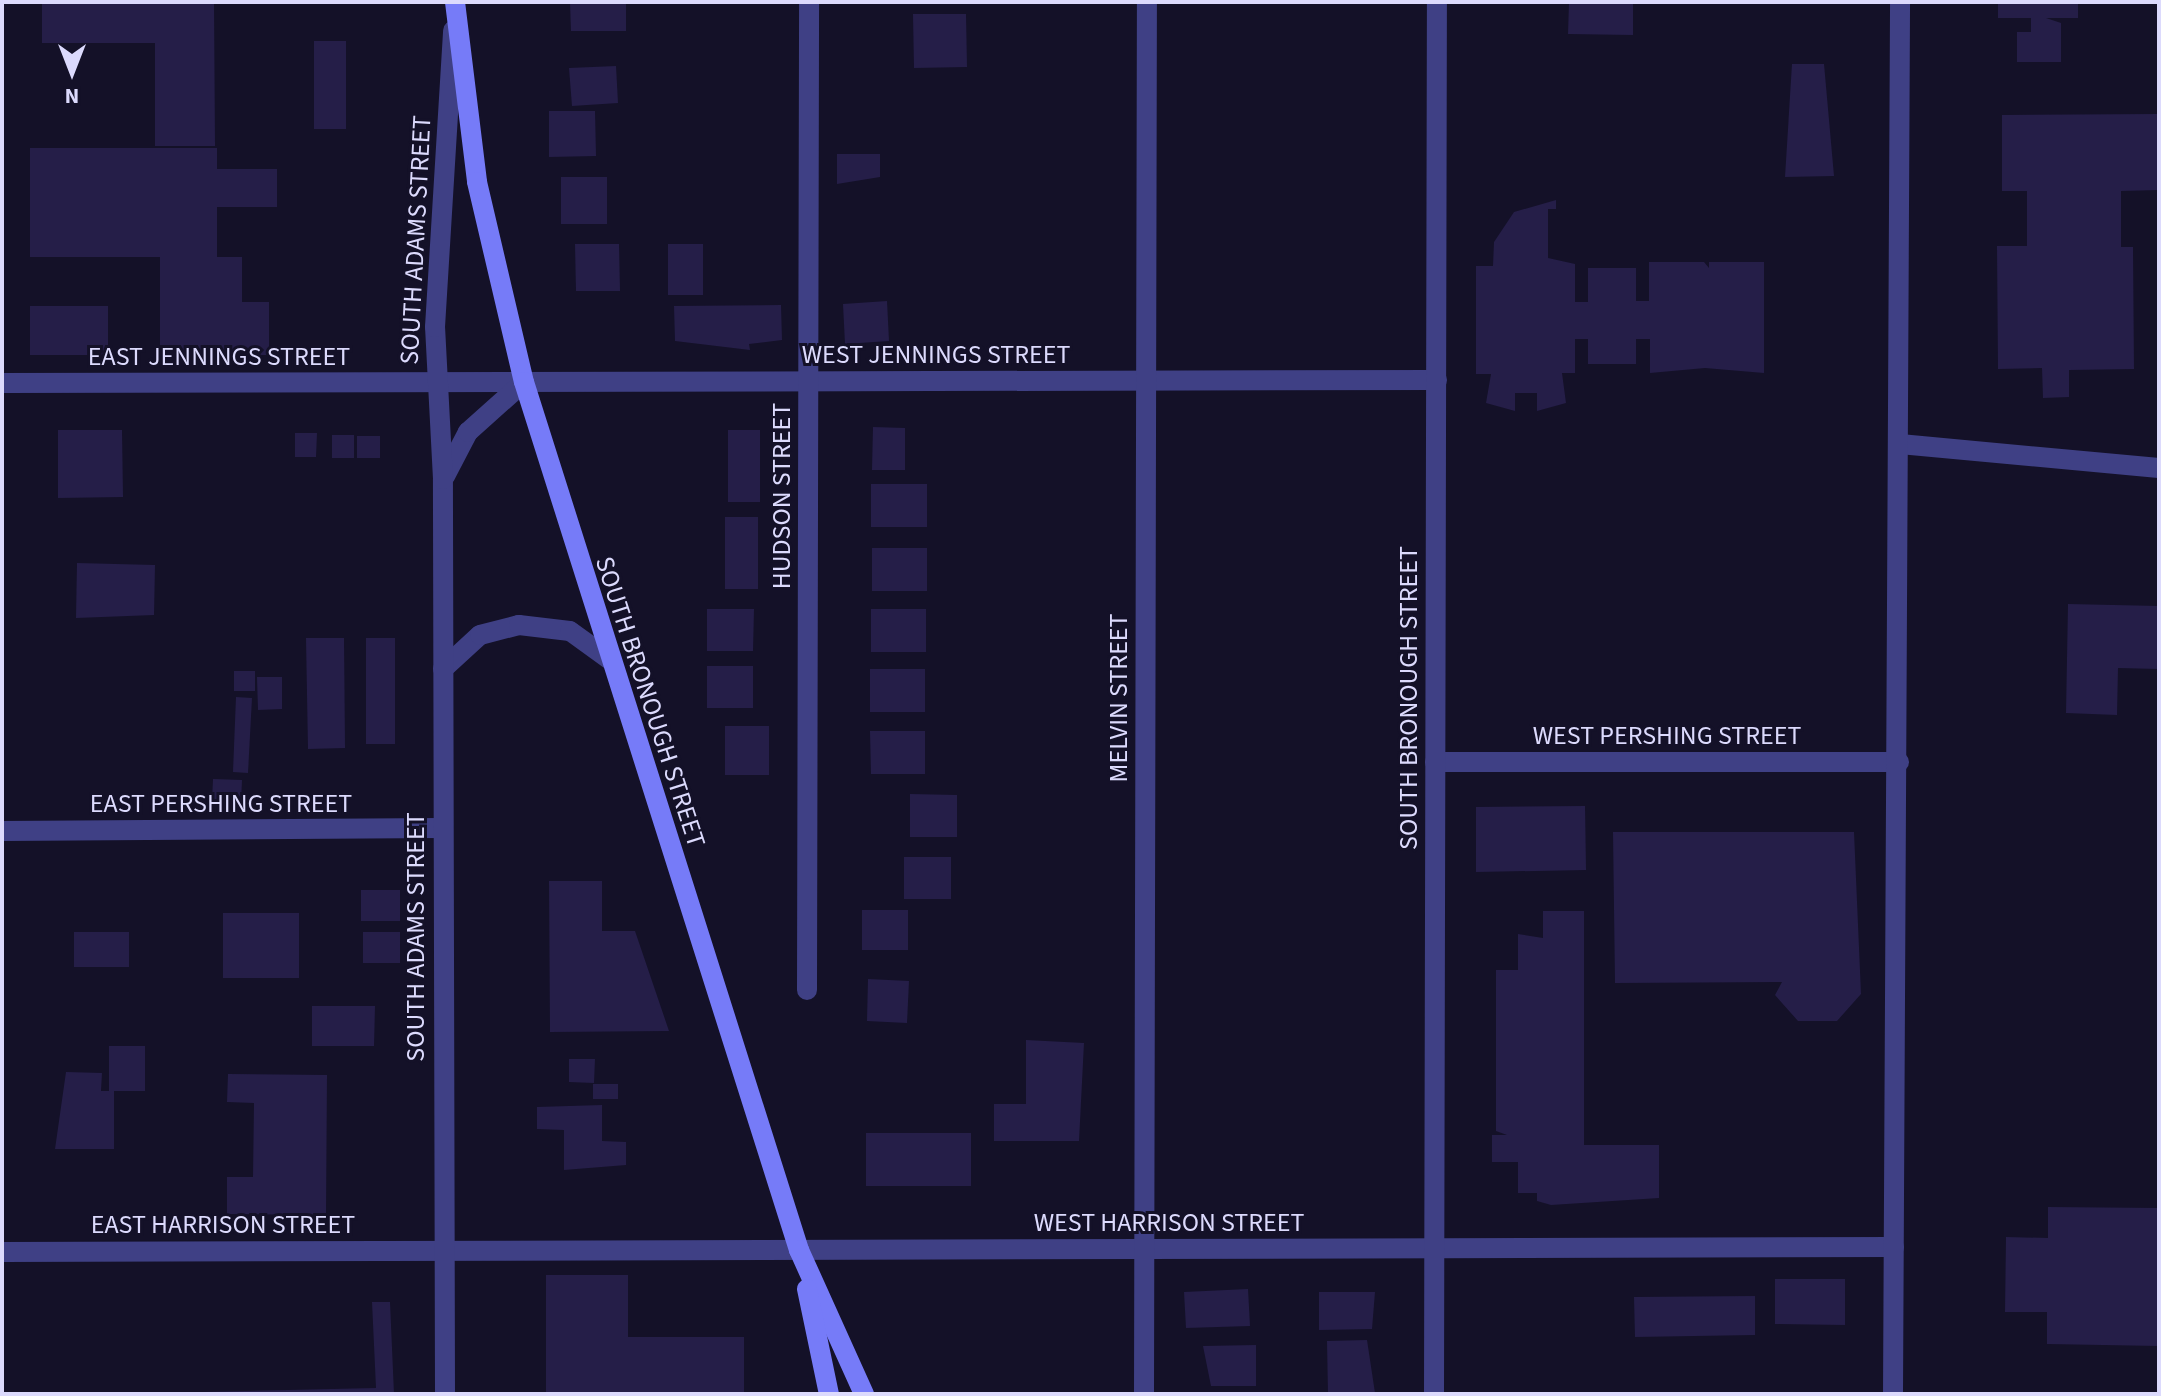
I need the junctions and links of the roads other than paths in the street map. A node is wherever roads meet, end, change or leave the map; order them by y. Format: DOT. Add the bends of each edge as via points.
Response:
graph roads {
  1 [pos="809,2"];
  2 [pos="1147,2"];
  3 [pos="1437,2"];
  4 [pos="1900,2"];
  5 [pos="455,5"];
  6 [pos="1437,380"];
  7 [pos="808,381"];
  8 [pos="1145,381"];
  9 [pos="435,382"];
  10 [pos="524,382"];
  11 [pos="2,383"];
  12 [pos="1900,444"];
  13 [pos="2159,468"];
  14 [pos="443,479"];
  15 [pos="609,659"];
  16 [pos="443,669"];
  17 [pos="1435,762"];
  18 [pos="1899,762"];
  19 [pos="441,828"];
  20 [pos="2,831"];
  21 [pos="807,990"];
  22 [pos="1894,1247"];
  23 [pos="1434,1248"];
  24 [pos="1143,1249"];
  25 [pos="444,1250"];
  26 [pos="799,1250"];
  27 [pos="2,1252"];
  28 [pos="445,1394"];
  29 [pos="829,1394"];
  30 [pos="864,1394"];
  31 [pos="1144,1394"];
  32 [pos="1434,1394"];
  33 [pos="1893,1394"];
  1 -- 7 [label="street, HUDSON STREET"];
  2 -- 8 [label="street, MELVIN STREET"];
  3 -- 6 [label="street, SOUTH BRONOUGH STREET"];
  4 -- 12 [label="street"];
  5 -- 9 [label="street, SOUTH ADAMS STREET"];
  5 -- 10 [label="main road, SOUTH BRONOUGH STREET" via="477,182"];
  6 -- 8 [label="street, WEST JENNINGS STREET"];
  6 -- 17 [label="street, SOUTH BRONOUGH STREET"];
  7 -- 8 [label="street, WEST JENNINGS STREET"];
  7 -- 10 [label="street, WEST JENNINGS STREET"];
  7 -- 21 [label="street, HUDSON STREET"];
  8 -- 24 [label="street, MELVIN STREET"];
  9 -- 10 [label="street, WEST JENNINGS STREET"];
  9 -- 11 [label="street, EAST JENNINGS STREET"];
  9 -- 14 [label="street, SOUTH ADAMS STREET"];
  10 -- 14 [label="street, SOUTH ADAMS STREET" via="468,432"];
  10 -- 15 [label="main road, SOUTH BRONOUGH STREET"];
  12 -- 13 [label="street"];
  12 -- 18 [label="street"];
  14 -- 16 [label="street, SOUTH ADAMS STREET"];
  15 -- 16 [label="street" via="570,631 519,625 480,635"];
  15 -- 26 [label="main road, SOUTH BRONOUGH STREET"];
  16 -- 19 [label="street, SOUTH ADAMS STREET"];
  17 -- 18 [label="street, WEST PERSHING STREET"];
  17 -- 23 [label="street, SOUTH BRONOUGH STREET"];
  18 -- 22 [label="street"];
  19 -- 20 [label="street, EAST PERSHING STREET"];
  19 -- 25 [label="street, SOUTH ADAMS STREET"];
  22 -- 23 [label="street, WEST HARRISON STREET"];
  22 -- 33 [label="street"];
  23 -- 24 [label="street, WEST HARRISON STREET"];
  23 -- 32 [label="street, SOUTH BRONOUGH STREET"];
  24 -- 26 [label="street, WEST HARRISON STREET"];
  24 -- 31 [label="street, MELVIN STREET"];
  25 -- 26 [label="street, WEST HARRISON STREET"];
  25 -- 27 [label="street, EAST HARRISON STREET"];
  25 -- 28 [label="street, SOUTH ADAMS STREET"];
  26 -- 29 [label="main road"];
  26 -- 30 [label="main road, SOUTH BRONOUGH STREET"];
}
